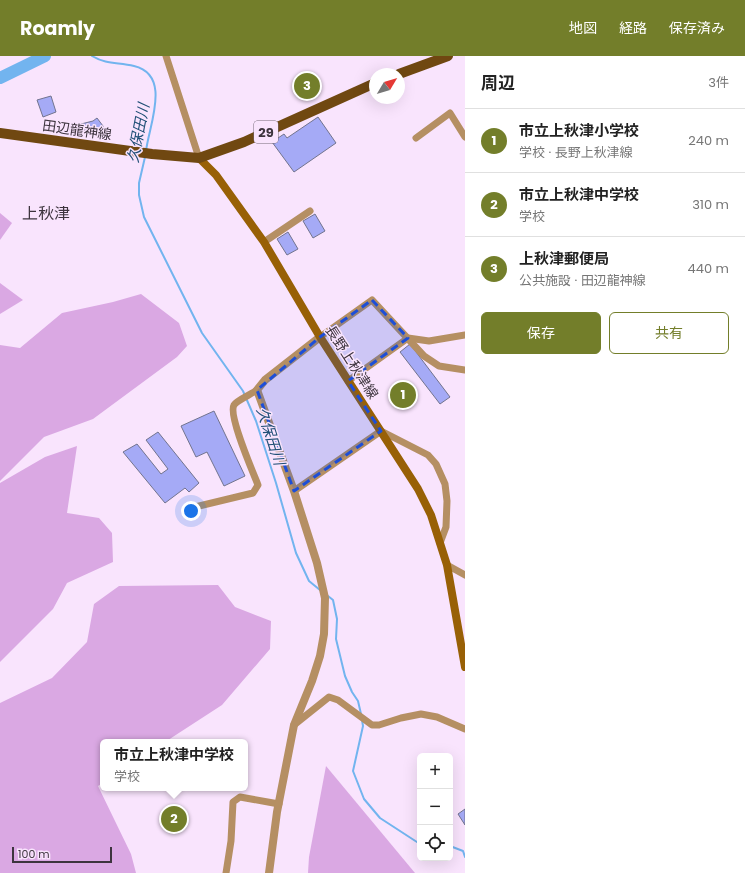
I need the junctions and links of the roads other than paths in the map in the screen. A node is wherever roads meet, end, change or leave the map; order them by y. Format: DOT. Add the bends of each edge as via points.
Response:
graph roads {
  1 [pos="166,56"];
  2 [pos="448,56"];
  3 [pos="405,72"];
  4 [pos="369,86"];
  5 [pos="0,133"];
  6 [pos="465,137"];
  7 [pos="416,138"];
  8 [pos="199,158"];
  9 [pos="310,211"];
  10 [pos="264,242"];
  11 [pos="465,335"];
  12 [pos="320,337"];
  13 [pos="408,338"];
  14 [pos="465,370"];
  15 [pos="348,380"];
  16 [pos="258,390"];
  17 [pos="381,431"];
  18 [pos="294,491"];
  19 [pos="191,508"];
  20 [pos="440,543"];
  21 [pos="447,565"];
  22 [pos="465,575"];
  23 [pos="465,667"];
  24 [pos="294,725"];
  25 [pos="465,729"];
  26 [pos="279,804"];
  27 [pos="226,873"];
  28 [pos="269,873"];
  1 -- 8 [label="street"];
  2 -- 3 [label="main road"];
  4 -- 8 [label="main road, 田辺龍神線 / 29" via="244,142"];
  5 -- 8 [label="main road, 田辺龍神線 / 29"];
  6 -- 7 [label="street" via="450,113"];
  8 -- 10 [label="main road, 長野上秋津線" via="216,175"];
  9 -- 10 [label="street"];
  10 -- 12 [label="main road, 長野上秋津線"];
  11 -- 13 [label="street" via="429,341"];
  12 -- 13 [label="street" via="372,300"];
  12 -- 15 [label="main road, 長野上秋津線"];
  12 -- 16 [label="street" via="266,380"];
  13 -- 14 [label="street" via="424,356 439,366"];
  13 -- 15 [label="street"];
  15 -- 17 [label="main road, 長野上秋津線"];
  16 -- 18 [label="street"];
  16 -- 19 [label="street" via="234,404 232,410 258,485 253,493"];
  17 -- 18 [label="street"];
  17 -- 20 [label="main road, 長野上秋津線" via="418,489"];
  17 -- 20 [label="street" via="428,454 436,464 444,484 446,501 446,527"];
  18 -- 24 [label="street" via="317,563 325,598 324,634 320,656"];
  20 -- 21 [label="main road, 長野上秋津線"];
  21 -- 22 [label="street"];
  21 -- 23 [label="main road, 長野上秋津線"];
  24 -- 25 [label="street" via="329,697 338,700 372,725 421,714 437,717"];
  24 -- 26 [label="street"];
  26 -- 27 [label="street" via="240,797 233,802"];
  26 -- 28 [label="street"];
}
